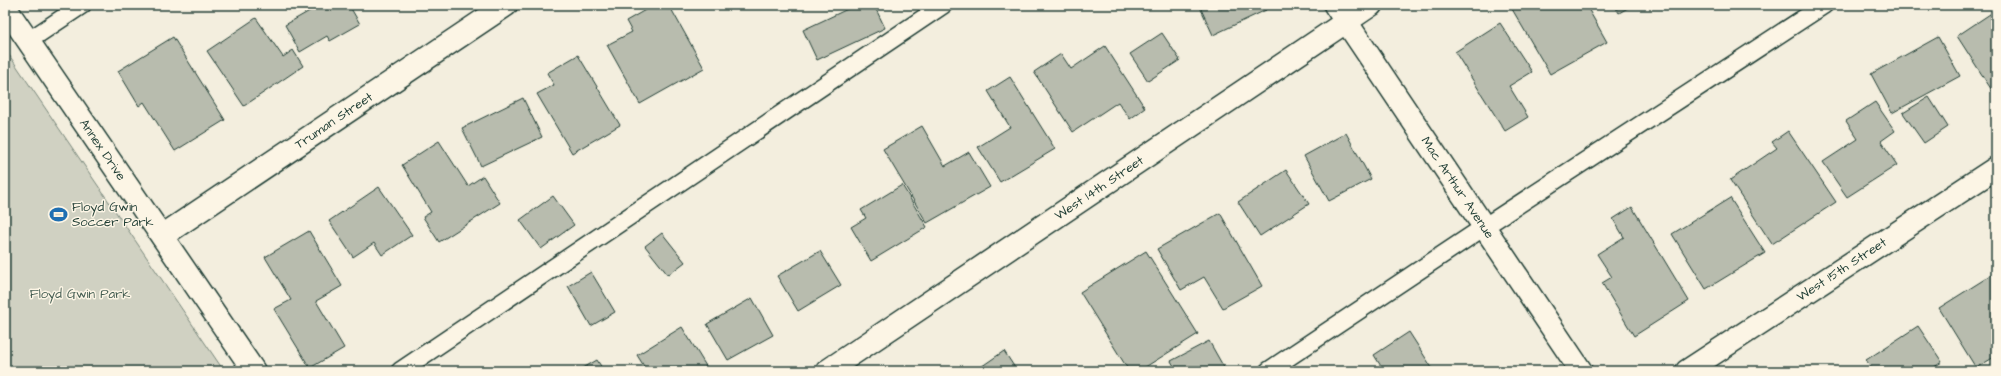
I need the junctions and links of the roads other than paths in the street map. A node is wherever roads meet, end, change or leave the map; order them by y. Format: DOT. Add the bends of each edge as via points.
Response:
graph roads {
  1 [pos="82,5"];
  2 [pos="506,5"];
  3 [pos="943,5"];
  4 [pos="1371,5"];
  5 [pos="1824,5"];
  6 [pos="5,7"];
  7 [pos="1341,13"];
  8 [pos="28,41"];
  9 [pos="1996,168"];
  10 [pos="1484,227"];
  11 [pos="162,236"];
  12 [pos="254,371"];
  13 [pos="400,371"];
  14 [pos="827,371"];
  15 [pos="1268,371"];
  16 [pos="1580,371"];
  17 [pos="1687,371"];
  1 -- 8 [label="lane"];
  2 -- 11 [label="street, Truman Street"];
  3 -- 13 [label="lane"];
  4 -- 7 [label="street, West 14th Street"];
  5 -- 10 [label="lane"];
  6 -- 8 [label="street, Annex Drive"];
  7 -- 10 [label="street, Mac Arthur Avenue"];
  7 -- 14 [label="street, West 14th Street"];
  8 -- 11 [label="street, Annex Drive"];
  9 -- 17 [label="street, West 15th Street"];
  10 -- 15 [label="lane"];
  10 -- 16 [label="street, Mac Arthur Avenue"];
  11 -- 12 [label="street, Annex Drive"];
}
